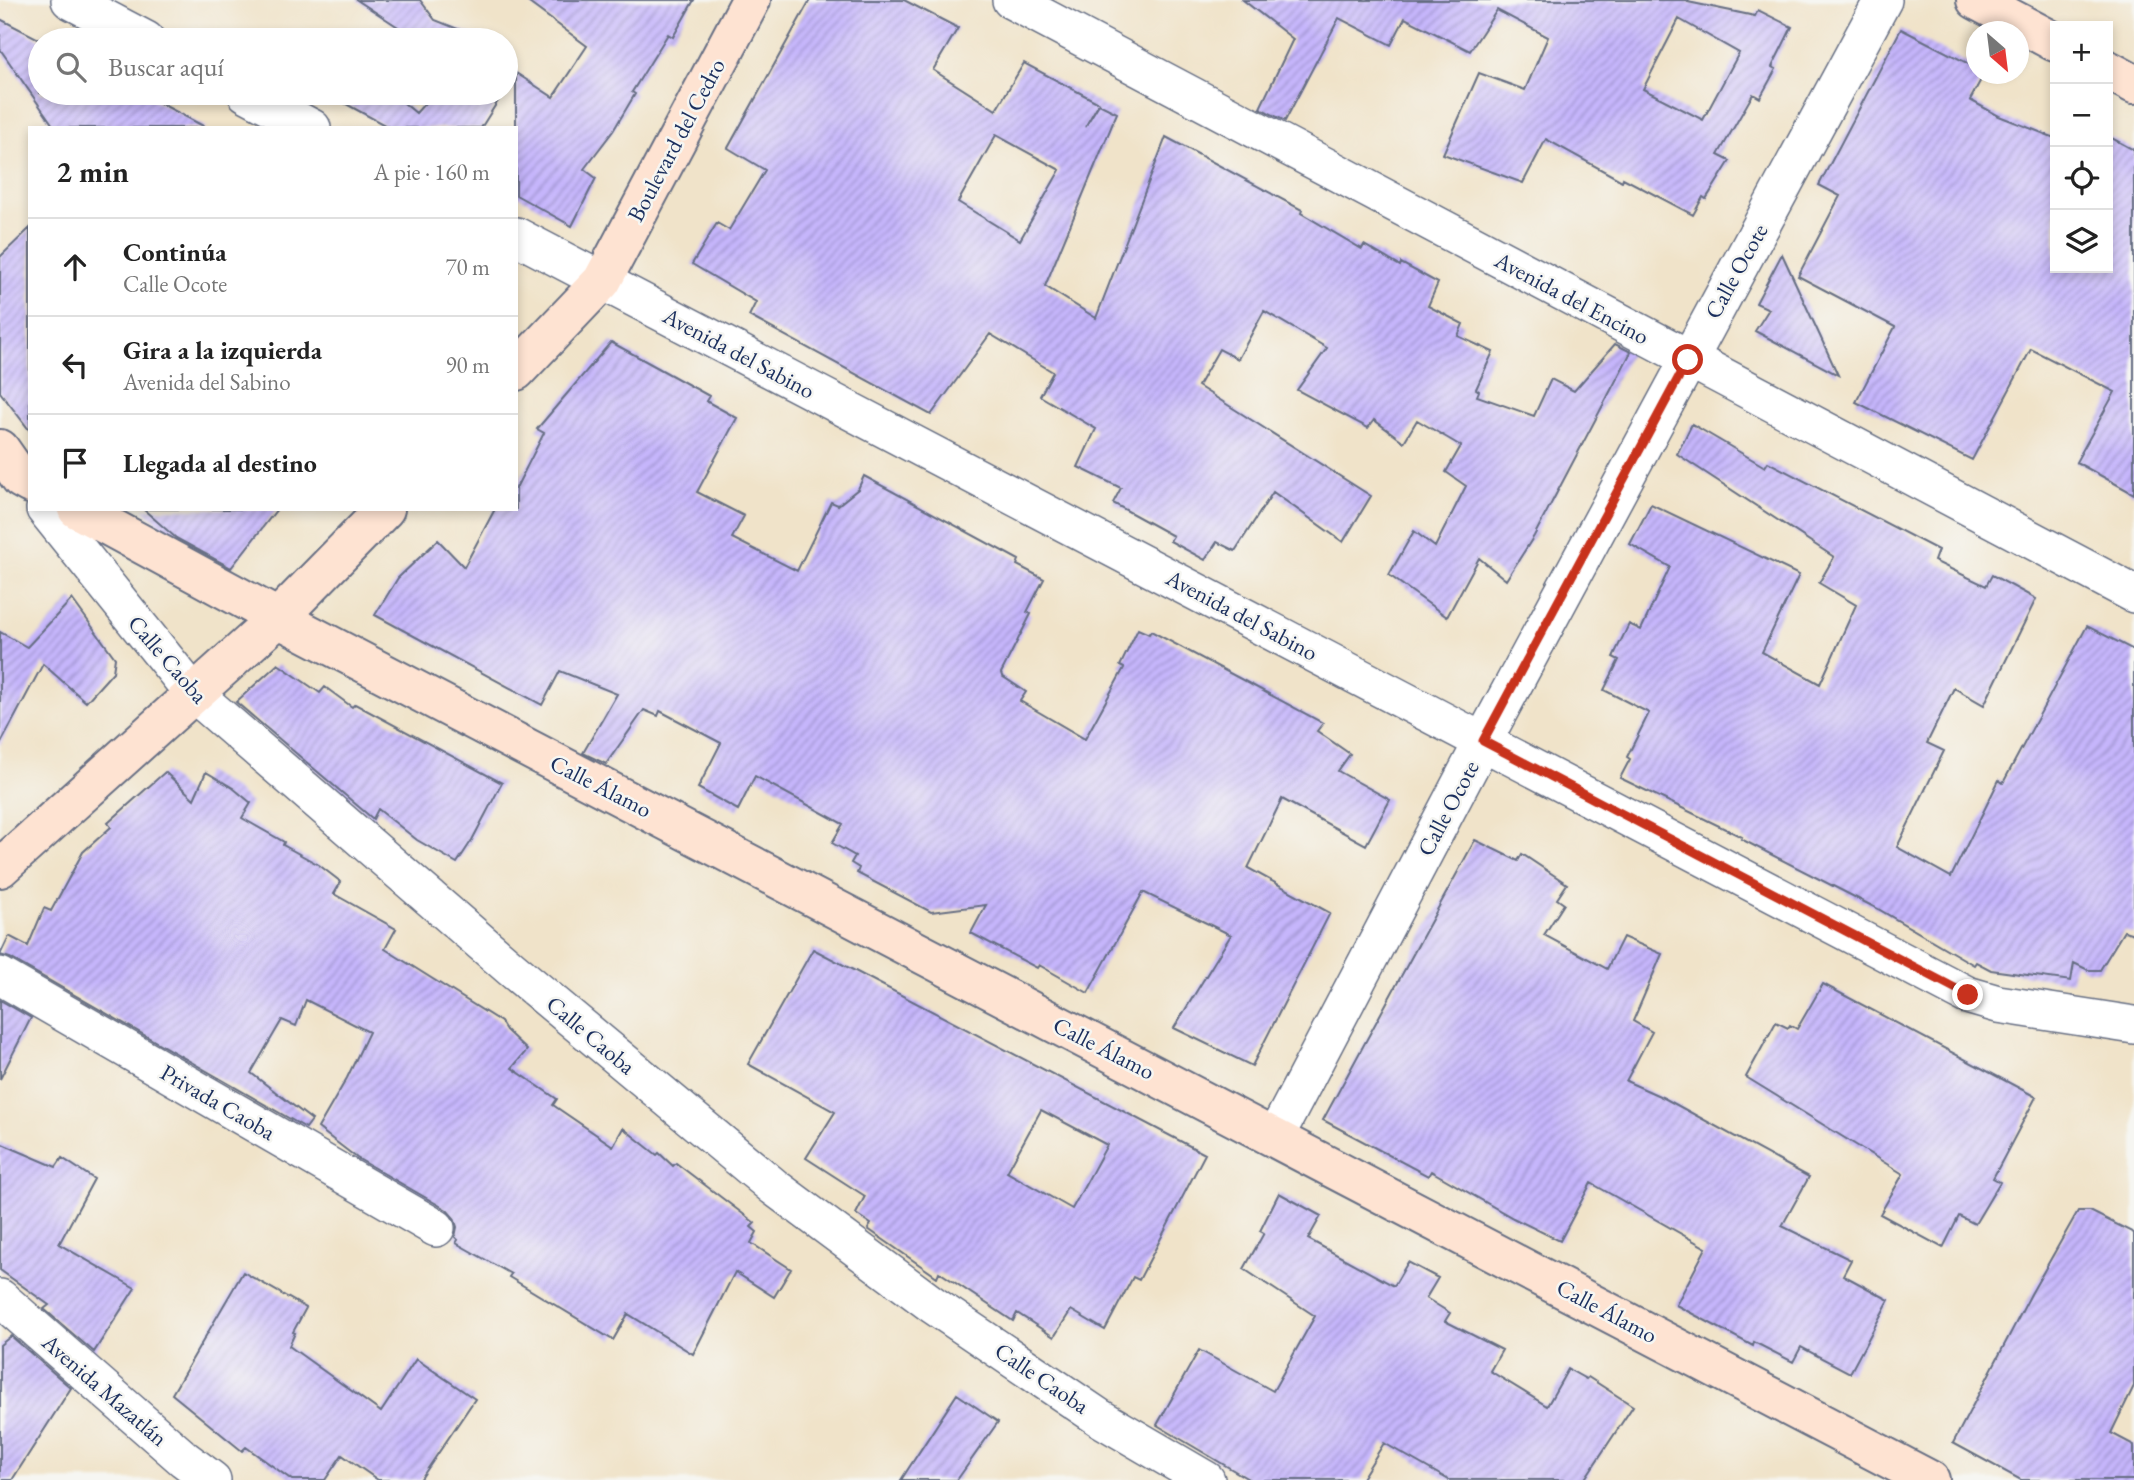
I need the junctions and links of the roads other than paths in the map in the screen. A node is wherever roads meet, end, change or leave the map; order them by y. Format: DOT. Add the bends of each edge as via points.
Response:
graph roads {
  1 [pos="70,0"];
  2 [pos="751,0"];
  3 [pos="1011,0"];
  4 [pos="1883,0"];
  5 [pos="1976,0"];
  6 [pos="123,28"];
  7 [pos="2050,39"];
  8 [pos="2113,73"];
  9 [pos="2134,84"];
  10 [pos="269,105"];
  11 [pos="308,126"];
  12 [pos="518,237"];
  13 [pos="601,281"];
  14 [pos="1688,360"];
  15 [pos="518,369"];
  16 [pos="47,511"];
  17 [pos="81,511"];
  18 [pos="382,511"];
  19 [pos="2134,594"];
  20 [pos="278,618"];
  21 [pos="193,693"];
  22 [pos="1483,741"];
  23 [pos="0,868"];
  24 [pos="0,976"];
  25 [pos="2134,1026"];
  26 [pos="1275,1137"];
  27 [pos="436,1228"];
  28 [pos="0,1298"];
  29 [pos="186,1473"];
  30 [pos="1206,1480"];
  31 [pos="1930,1480"];
  1 -- 6 [label="street"];
  2 -- 13 [label="main road, Boulevard del Cedro"];
  3 -- 14 [label="street, Avenida del Encino"];
  4 -- 14 [label="street, Calle Ocote"];
  5 -- 7 [label="main road"];
  8 -- 9 [label="main road"];
  10 -- 11 [label="street"];
  12 -- 13 [label="street, Avenida del Sabino"];
  13 -- 15 [label="main road, Boulevard del Cedro"];
  13 -- 22 [label="street, Avenida del Sabino"];
  14 -- 19 [label="street, Avenida del Encino"];
  14 -- 22 [label="street, Calle Ocote"];
  16 -- 21 [label="street, Calle Caoba"];
  17 -- 20 [label="main road, Calle Álamo"];
  18 -- 20 [label="main road"];
  20 -- 21 [label="main road"];
  20 -- 26 [label="main road, Calle Álamo"];
  21 -- 23 [label="main road"];
  21 -- 30 [label="street, Calle Caoba" via="512,969 774,1187 933,1305 1100,1418"];
  22 -- 25 [label="street, Avenida del Sabino" via="1968,995"];
  22 -- 26 [label="street, Calle Ocote"];
  24 -- 27 [label="street, Privada Caoba"];
  26 -- 31 [label="main road, Calle Álamo"];
  28 -- 29 [label="street, Avenida Mazatlán"];
}
